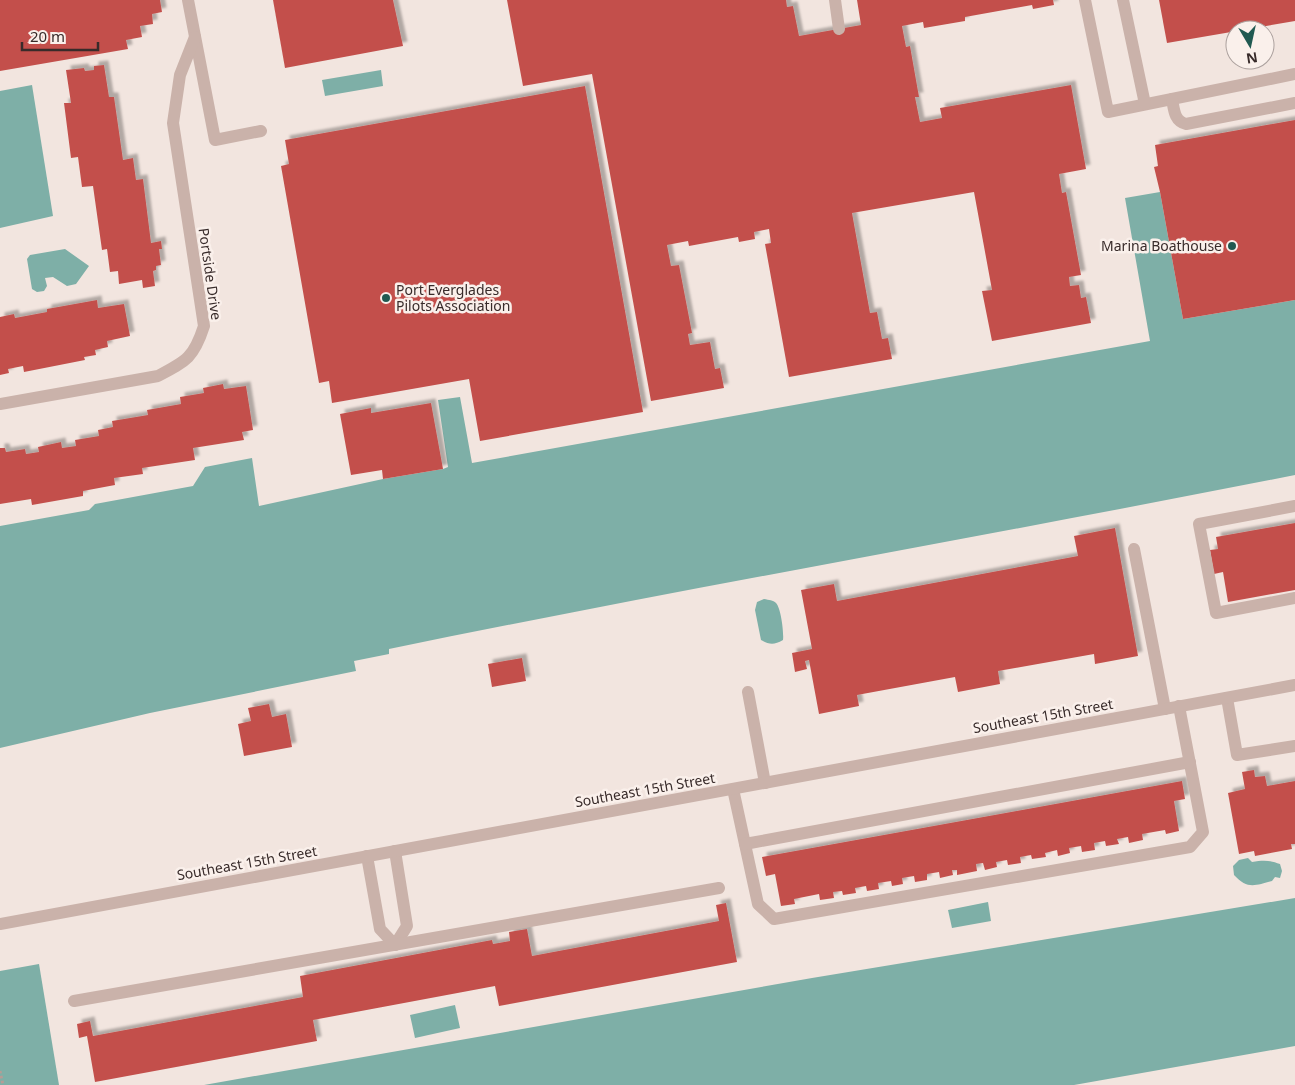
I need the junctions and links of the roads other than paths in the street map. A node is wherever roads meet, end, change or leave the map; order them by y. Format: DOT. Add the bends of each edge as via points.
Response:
graph roads {
  1 [pos="188,0"];
  2 [pos="835,0"];
  3 [pos="1085,0"];
  4 [pos="1123,0"];
  5 [pos="839,29"];
  6 [pos="195,36"];
  7 [pos="1295,74"];
  8 [pos="1172,99"];
  9 [pos="1295,103"];
  10 [pos="1145,104"];
  11 [pos="261,131"];
  12 [pos="0,404"];
  13 [pos="1295,506"];
  14 [pos="1134,548"];
  15 [pos="1295,598"];
  16 [pos="1295,685"];
  17 [pos="748,692"];
  18 [pos="1227,698"];
  19 [pos="1179,706"];
  20 [pos="1165,709"];
  21 [pos="1295,746"];
  22 [pos="1190,762"];
  23 [pos="765,783"];
  24 [pos="733,788"];
  25 [pos="745,844"];
  26 [pos="395,851"];
  27 [pos="367,856"];
  28 [pos="719,888"];
  29 [pos="0,924"];
  30 [pos="395,945"];
  31 [pos="74,1000"];
  1 -- 6 [label="street"];
  2 -- 5 [label="street"];
  3 -- 10 [label="street" via="1108,112"];
  4 -- 10 [label="street"];
  6 -- 11 [label="street" via="214,140"];
  6 -- 12 [label="street, Portside Drive" via="180,75 173,123 204,326 197,347 181,365 158,376"];
  7 -- 8 [label="street"];
  8 -- 9 [label="street" via="1180,123 1186,124"];
  8 -- 10 [label="street"];
  13 -- 15 [label="street" via="1199,524 1216,613"];
  14 -- 20 [label="street"];
  16 -- 18 [label="street, Southeast 15th Street"];
  17 -- 23 [label="street"];
  18 -- 19 [label="street, Southeast 15th Street"];
  18 -- 21 [label="street" via="1237,755"];
  19 -- 20 [label="street, Southeast 15th Street"];
  19 -- 22 [label="street"];
  20 -- 23 [label="street, Southeast 15th Street"];
  22 -- 25 [label="street"];
  22 -- 25 [label="street" via="1203,832 1190,847 774,919 758,904"];
  23 -- 24 [label="street, Southeast 15th Street"];
  24 -- 25 [label="street"];
  24 -- 26 [label="street, Southeast 15th Street"];
  26 -- 27 [label="street, Southeast 15th Street"];
  26 -- 30 [label="street" via="407,926"];
  27 -- 29 [label="street, Southeast 15th Street"];
  27 -- 30 [label="street" via="380,929"];
  28 -- 30 [label="street"];
  30 -- 31 [label="street"];
}
